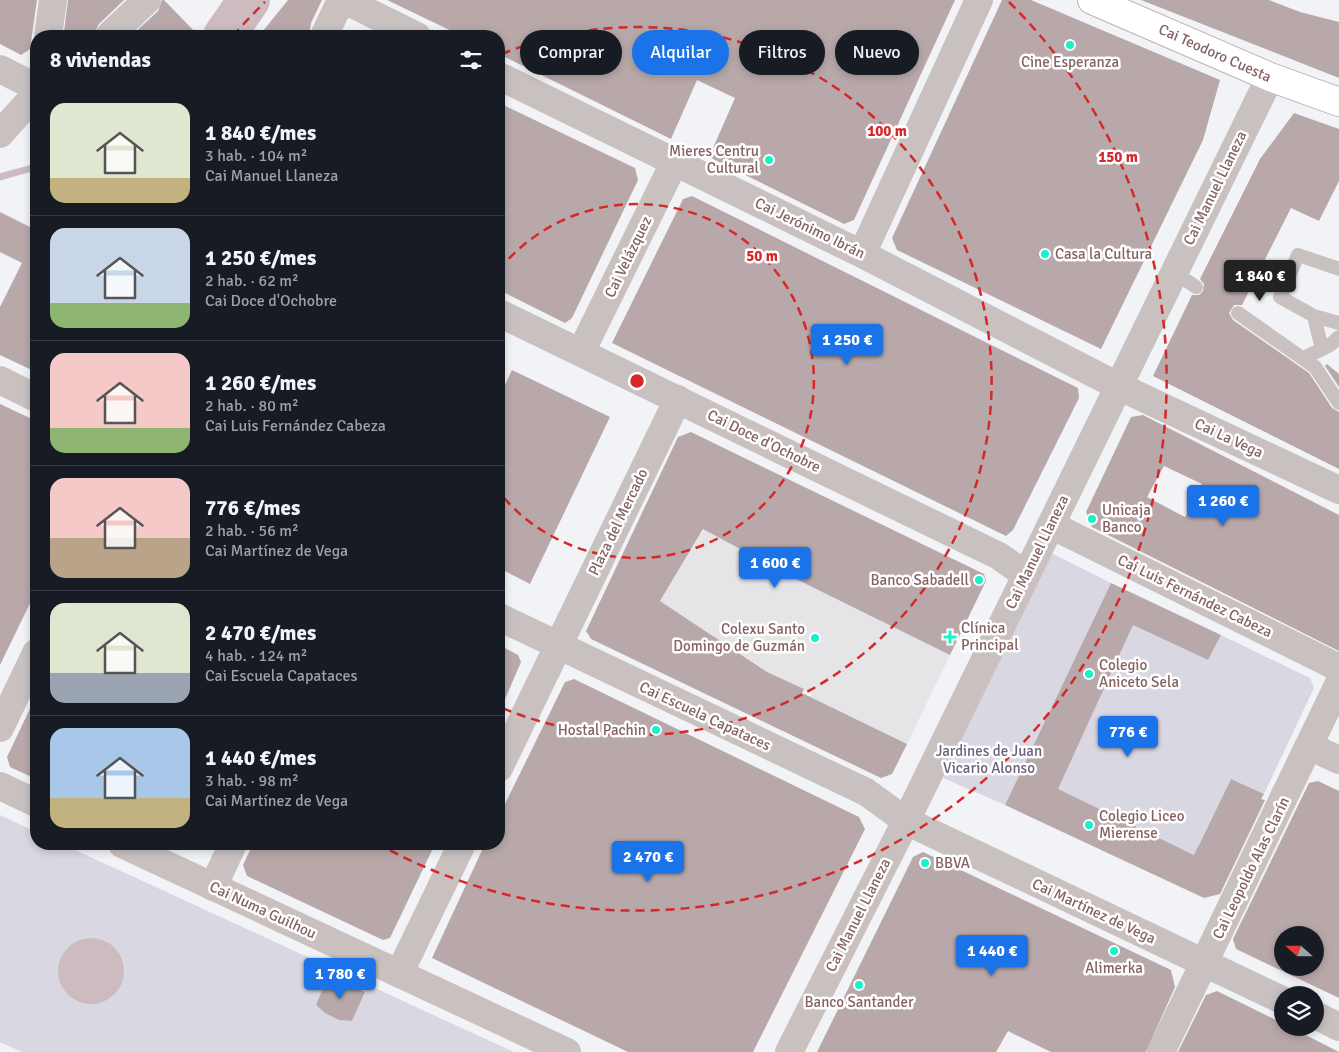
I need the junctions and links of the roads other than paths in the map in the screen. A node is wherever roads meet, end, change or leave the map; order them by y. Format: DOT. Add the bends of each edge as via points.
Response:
graph roads {
  1 [pos="53,0"];
  2 [pos="147,0"];
  3 [pos="979,0"];
  4 [pos="1092,0"];
  5 [pos="346,1"];
  6 [pos="49,30"];
  7 [pos="115,30"];
  8 [pos="328,30"];
  9 [pos="334,30"];
  10 [pos="406,30"];
  11 [pos="0,69"];
  12 [pos="1270,77"];
  13 [pos="505,79"];
  14 [pos="30,84"];
  15 [pos="30,101"];
  16 [pos="1339,102"];
  17 [pos="0,134"];
  18 [pos="675,161"];
  19 [pos="862,254"];
  20 [pos="1339,269"];
  21 [pos="1238,313"];
  22 [pos="505,316"];
  23 [pos="1314,316"];
  24 [pos="1339,323"];
  25 [pos="1339,337"];
  26 [pos="1322,350"];
  27 [pos="581,352"];
  28 [pos="1304,358"];
  29 [pos="0,380"];
  30 [pos="1118,386"];
  31 [pos="30,389"];
  32 [pos="678,399"];
  33 [pos="1339,403"];
  34 [pos="1339,490"];
  35 [pos="1051,525"];
  36 [pos="1026,575"];
  37 [pos="505,620"];
  38 [pos="558,646"];
  39 [pos="30,666"];
  40 [pos="1339,668"];
  41 [pos="1339,683"];
  42 [pos="0,728"];
  43 [pos="1309,746"];
  44 [pos="505,756"];
  45 [pos="1339,760"];
  46 [pos="0,786"];
  47 [pos="30,800"];
  48 [pos="906,821"];
  49 [pos="135,850"];
  50 [pos="231,850"];
  51 [pos="459,850"];
  52 [pos="213,887"];
  53 [pos="1205,963"];
  54 [pos="399,974"];
  55 [pos="1274,996"];
  56 [pos="1324,1020"];
  57 [pos="1339,1027"];
  58 [pos="567,1052"];
  59 [pos="789,1052"];
  60 [pos="1161,1052"];
  1 -- 6 [label="street"];
  2 -- 7 [label="street"];
  3 -- 19 [label="street"];
  4 -- 12 [label="street, Cai Teodoro Cuesta"];
  5 -- 8 [label="street"];
  5 -- 9 [label="street"];
  5 -- 10 [label="street"];
  11 -- 14 [label="street"];
  12 -- 16 [label="street, Cai Teodoro Cuesta"];
  12 -- 30 [label="street, Cai Manuel Llaneza" via="1185,280"];
  13 -- 18 [label="street, Cai Jerónimo Ibrán"];
  15 -- 17 [label="street"];
  18 -- 19 [label="street, Cai Jerónimo Ibrán"];
  18 -- 27 [label="street, Cai Velázquez"];
  19 -- 30 [label="street, Cai Jerónimo Ibrán"];
  20 -- 23 [label="lane" via="1298,255 1280,297"];
  21 -- 28 [label="lane"];
  22 -- 27 [label="street, Cai Doce d'Ochobre"];
  23 -- 24 [label="lane"];
  23 -- 26 [label="lane"];
  25 -- 26 [label="lane"];
  26 -- 28 [label="lane"];
  27 -- 32 [label="street, Cai Doce d'Ochobre"];
  28 -- 33 [label="lane" via="1315,367"];
  29 -- 31 [label="street"];
  30 -- 34 [label="street, Cai La Vega"];
  30 -- 35 [label="street, Cai Manuel Llaneza"];
  32 -- 36 [label="street, Cai Doce d'Ochobre" via="999,556"];
  32 -- 38 [label="street, Plaza del Mercado"];
  35 -- 36 [label="street, Cai Manuel Llaneza"];
  35 -- 40 [label="street, Cai Luis Fernández Cabeza"];
  36 -- 48 [label="street, Cai Manuel Llaneza"];
  37 -- 38 [label="street, Cai Escuela Capataces"];
  38 -- 44 [label="street, Plaza del Mercado"];
  38 -- 48 [label="street, Cai Escuela Capataces" via="866,792"];
  39 -- 42 [label="street"];
  41 -- 43 [label="street, Cai Leopoldo Alas Clarín"];
  43 -- 45 [label="street"];
  43 -- 53 [label="street, Cai Leopoldo Alas Clarín"];
  46 -- 47 [label="street"];
  48 -- 53 [label="street, Cai Martínez de Vega"];
  48 -- 59 [label="street, Cai Manuel Llaneza"];
  49 -- 52 [label="street, Cai Numa Guilhou"];
  50 -- 52 [label="street"];
  51 -- 54 [label="street"];
  52 -- 54 [label="street, Cai Numa Guilhou"];
  53 -- 55 [label="street, Cai Martínez de Vega"];
  53 -- 60 [label="street, Cai Leopoldo Alas Clarín"];
  54 -- 58 [label="street, Cai Numa Guilhou"];
  56 -- 57 [label="street"];
}
